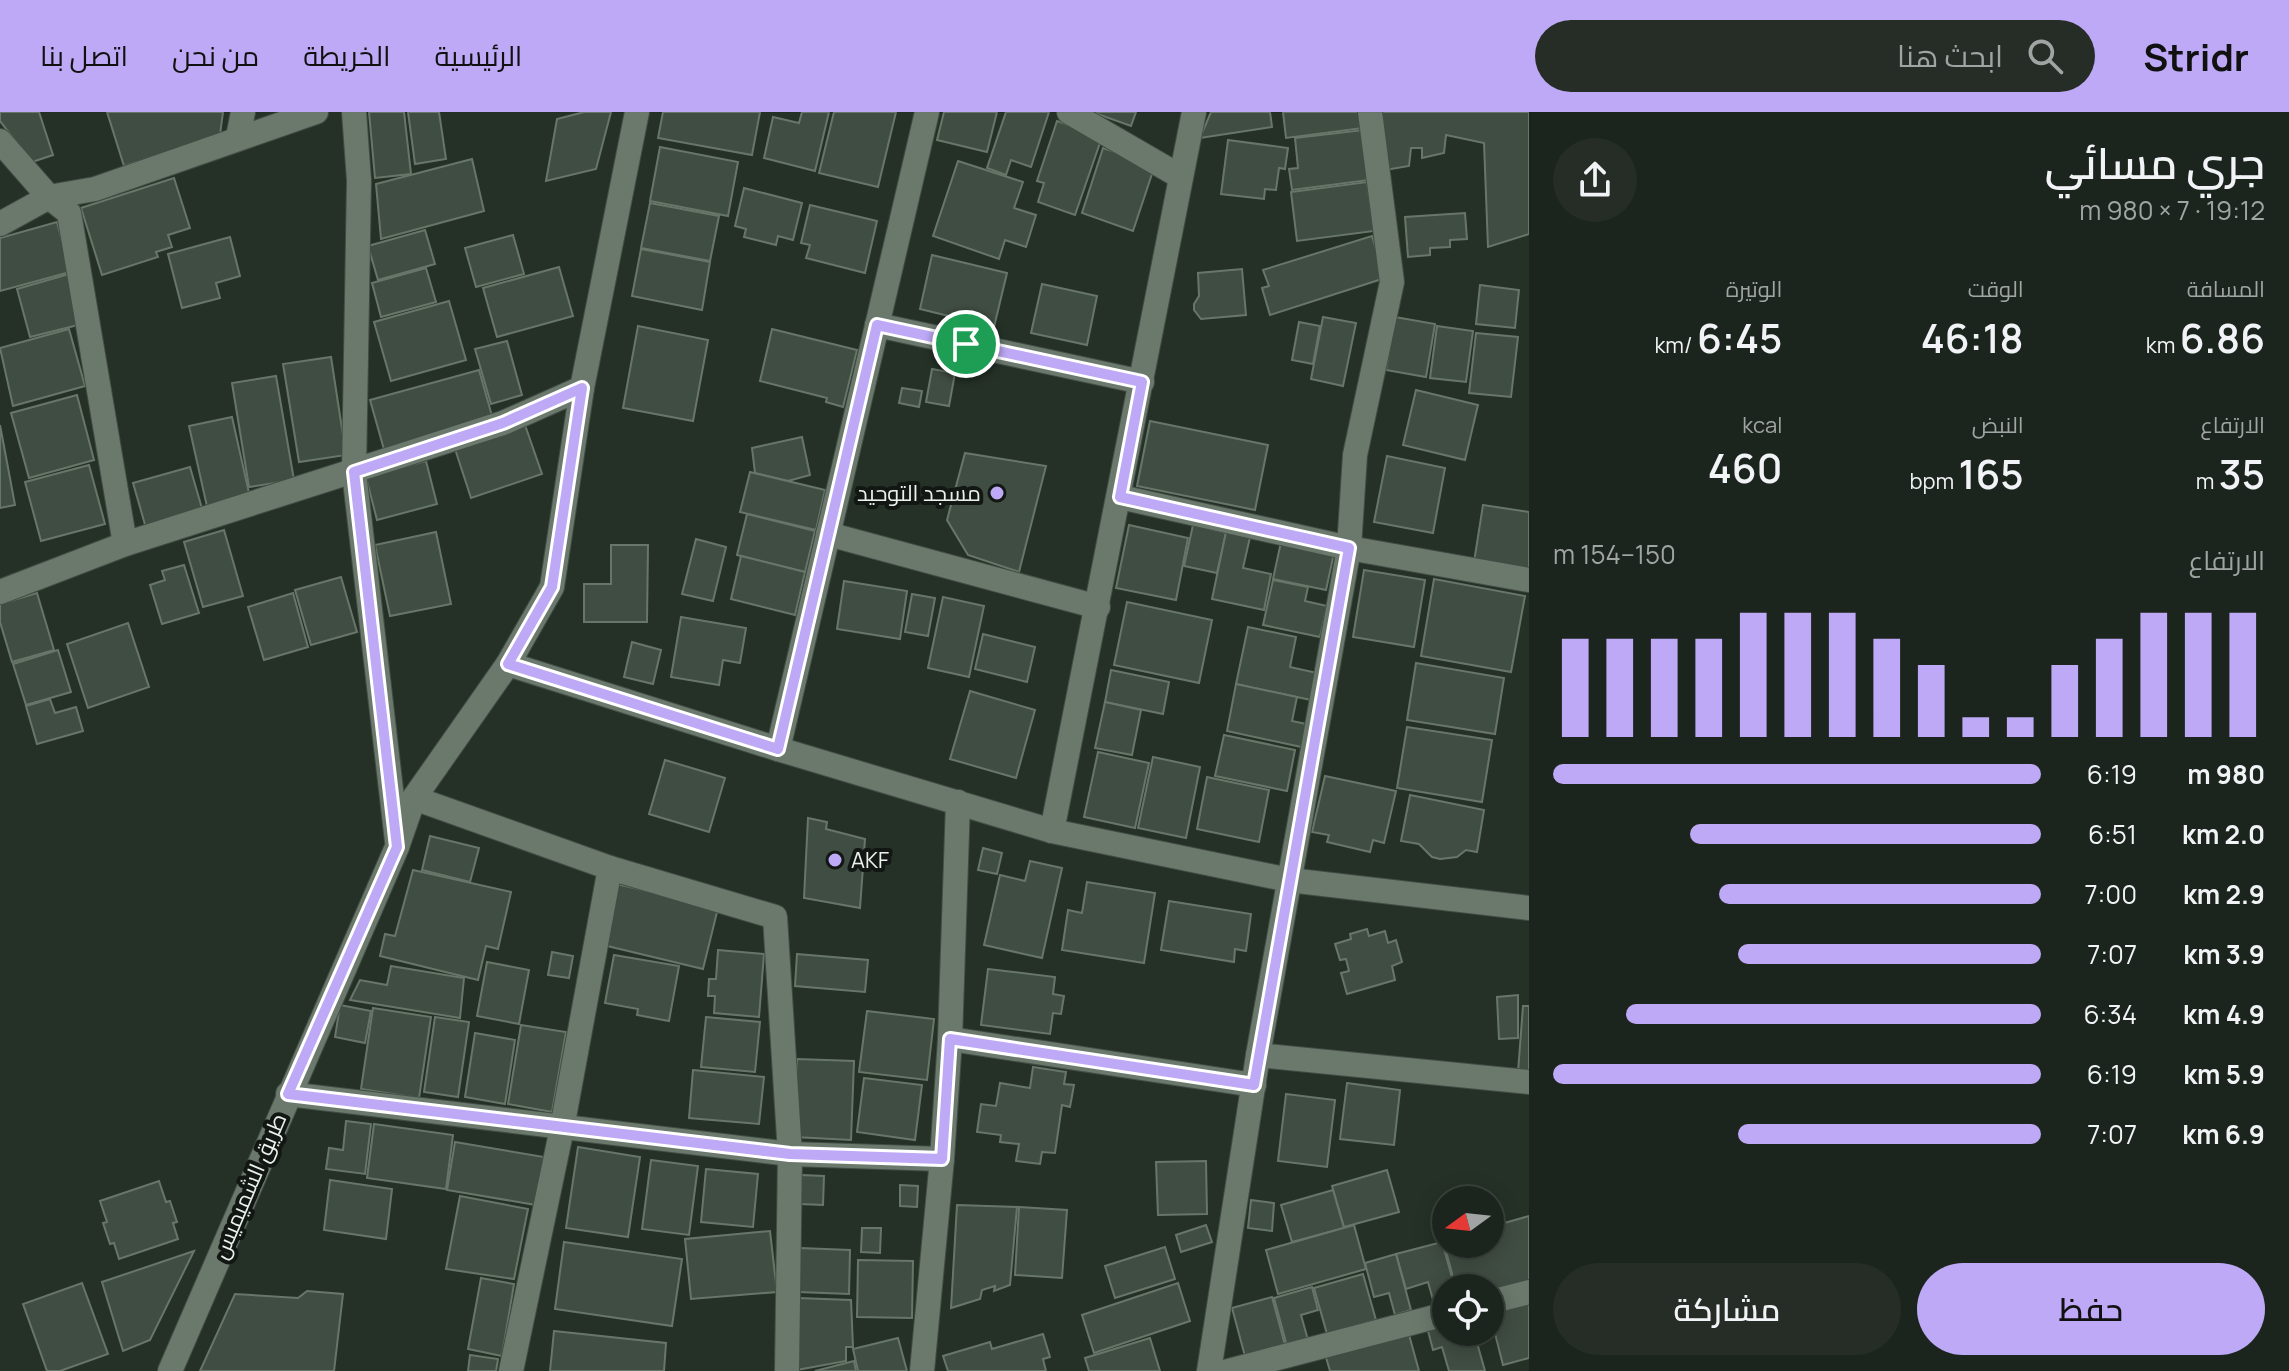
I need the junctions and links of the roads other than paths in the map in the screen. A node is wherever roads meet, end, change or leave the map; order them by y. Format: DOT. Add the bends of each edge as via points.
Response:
graph roads {
  1 [pos="243,112"];
  2 [pos="316,112"];
  3 [pos="354,112"];
  4 [pos="637,112"];
  5 [pos="927,112"];
  6 [pos="1069,112"];
  7 [pos="1194,112"];
  8 [pos="1370,112"];
  9 [pos="238,137"];
  10 [pos="0,141"];
  11 [pos="1181,177"];
  12 [pos="49,197"];
  13 [pos="0,224"];
  14 [pos="877,325"];
  15 [pos="1142,382"];
  16 [pos="582,388"];
  17 [pos="354,472"];
  18 [pos="1120,497"];
  19 [pos="828,534"];
  20 [pos="125,544"];
  21 [pos="1349,548"];
  22 [pos="1529,580"];
  23 [pos="0,592"];
  24 [pos="1098,607"];
  25 [pos="508,664"];
  26 [pos="778,749"];
  27 [pos="414,798"];
  28 [pos="958,802"];
  29 [pos="1052,831"];
  30 [pos="397,847"];
  31 [pos="610,868"];
  32 [pos="1289,880"];
  33 [pos="1529,908"];
  34 [pos="950,1039"];
  35 [pos="1258,1055"];
  36 [pos="1529,1082"];
  37 [pos="1254,1085"];
  38 [pos="288,1094"];
  39 [pos="562,1128"];
  40 [pos="790,1154"];
  41 [pos="942,1159"];
  42 [pos="1529,1292"];
  43 [pos="1504,1298"];
  44 [pos="1432,1318"];
  45 [pos="170,1371"];
  46 [pos="511,1371"];
  47 [pos="787,1371"];
  48 [pos="922,1371"];
  49 [pos="1209,1371"];
  50 [pos="1228,1371"];
  1 -- 9 [label="street"];
  2 -- 9 [label="street"];
  3 -- 17 [label="street" via="359,180"];
  4 -- 16 [label="street, طريق الشميميس"];
  5 -- 14 [label="street"];
  6 -- 11 [label="street"];
  7 -- 11 [label="street"];
  8 -- 21 [label="street" via="1392,282 1355,455"];
  9 -- 12 [label="street" via="95,189"];
  10 -- 12 [label="street"];
  11 -- 15 [label="street"];
  12 -- 13 [label="street"];
  12 -- 20 [label="street" via="69,213"];
  14 -- 15 [label="street"];
  14 -- 19 [label="street"];
  15 -- 18 [label="street"];
  16 -- 17 [label="street" via="503,423"];
  16 -- 25 [label="street, طريق الشميميس" via="552,587"];
  17 -- 20 [label="street"];
  17 -- 30 [label="street"];
  18 -- 21 [label="street"];
  18 -- 24 [label="street"];
  19 -- 24 [label="street"];
  19 -- 26 [label="street"];
  20 -- 23 [label="street"];
  21 -- 22 [label="street"];
  21 -- 32 [label="street"];
  24 -- 29 [label="street"];
  25 -- 26 [label="street"];
  25 -- 27 [label="street, طريق الشميميس"];
  26 -- 28 [label="street"];
  27 -- 30 [label="street, طريق الشميميس"];
  27 -- 31 [label="street"];
  28 -- 29 [label="street"];
  28 -- 34 [label="street"];
  29 -- 32 [label="street"];
  30 -- 38 [label="street, طريق الشميميس"];
  31 -- 39 [label="street"];
  31 -- 40 [label="street" via="775,917"];
  32 -- 33 [label="street"];
  32 -- 35 [label="street"];
  34 -- 37 [label="street"];
  34 -- 41 [label="street"];
  35 -- 36 [label="street"];
  35 -- 37 [label="street"];
  37 -- 49 [label="street"];
  38 -- 39 [label="street"];
  38 -- 45 [label="street, طريق الشميميس"];
  39 -- 40 [label="street"];
  39 -- 46 [label="street"];
  40 -- 41 [label="street"];
  40 -- 47 [label="street"];
  41 -- 48 [label="street"];
  42 -- 43 [label="street"];
  44 -- 50 [label="street"];
}
